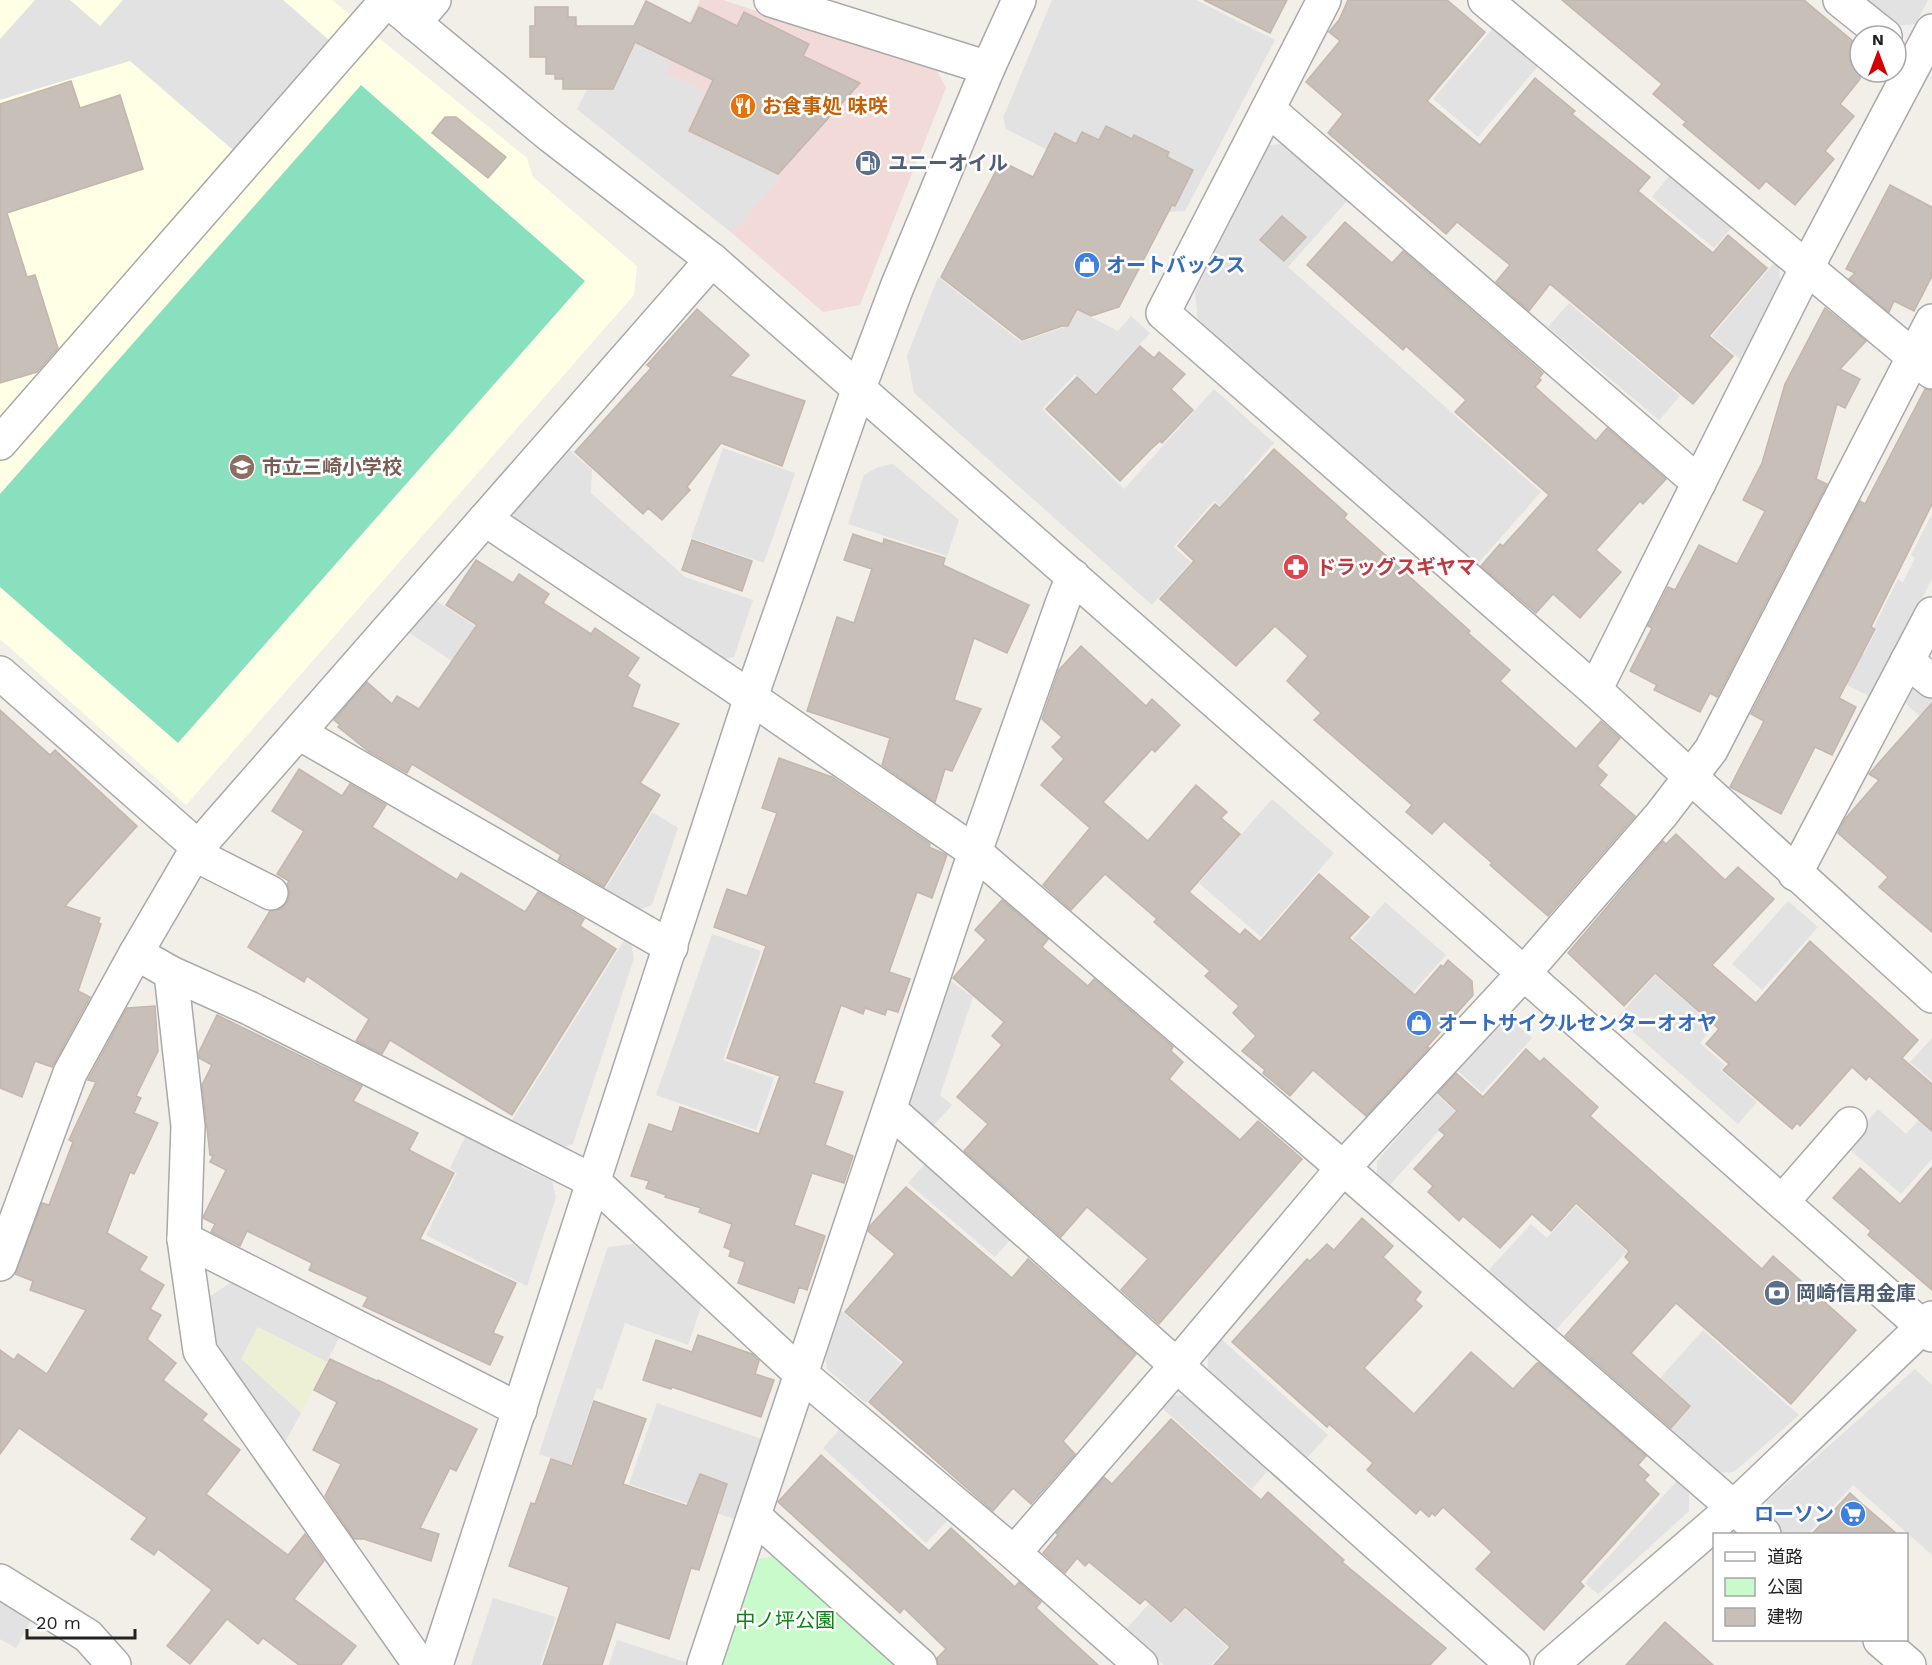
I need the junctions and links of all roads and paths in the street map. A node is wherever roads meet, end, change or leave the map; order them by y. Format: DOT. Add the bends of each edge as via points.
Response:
graph roads {
  1 [pos="387,0"];
  2 [pos="1019,0"];
  3 [pos="1324,0"];
  4 [pos="1485,0"];
  5 [pos="1840,0"];
  6 [pos="780,1"];
  7 [pos="424,11"];
  8 [pos="1871,24"];
  9 [pos="1932,32"];
  10 [pos="1908,50"];
  11 [pos="988,68"];
  12 [pos="1891,84"];
  13 [pos="1268,109"];
  14 [pos="712,260"];
  15 [pos="1806,269"];
  16 [pos="1932,321"];
  17 [pos="1923,365"];
  18 [pos="859,388"];
  19 [pos="0,443"];
  20 [pos="1699,483"];
  21 [pos="485,519"];
  22 [pos="1073,576"];
  23 [pos="1932,614"];
  24 [pos="1907,661"];
  25 [pos="0,673"];
  26 [pos="1932,681"];
  27 [pos="1595,690"];
  28 [pos="751,698"];
  29 [pos="299,733"];
  30 [pos="1690,777"];
  31 [pos="196,851"];
  32 [pos="975,852"];
  33 [pos="1795,874"];
  34 [pos="271,893"];
  35 [pos="670,947"];
  36 [pos="136,953"];
  37 [pos="171,973"];
  38 [pos="1524,973"];
  39 [pos="1932,996"];
  40 [pos="890,1110"];
  41 [pos="1850,1124"];
  42 [pos="1343,1168"];
  43 [pos="593,1181"];
  44 [pos="1782,1202"];
  45 [pos="184,1239"];
  46 [pos="0,1264"];
  47 [pos="1929,1326"];
  48 [pos="1177,1365"];
  49 [pos="801,1374"];
  50 [pos="520,1410"];
  51 [pos="1734,1507"];
  52 [pos="754,1516"];
  53 [pos="1763,1533"];
  54 [pos="1014,1553"];
  55 [pos="0,1581"];
  56 [pos="1881,1641"];
  57 [pos="114,1665"];
  58 [pos="420,1665"];
  59 [pos="436,1665"];
  60 [pos="704,1665"];
  61 [pos="920,1665"];
  62 [pos="1141,1665"];
  63 [pos="1513,1665"];
  64 [pos="1551,1665"];
  65 [pos="1909,1665"];
  1 -- 7 [label="street"];
  1 -- 19 [label="street"];
  2 -- 11 [label="street"];
  3 -- 13 [label="street"];
  4 -- 15 [label="street"];
  5 -- 8 [label="street"];
  6 -- 11 [label="street"];
  7 -- 14 [label="street" via="551,136"];
  9 -- 10 [label="street"];
  11 -- 18 [label="street"];
  12 -- 15 [label="street"];
  13 -- 20 [label="street"];
  13 -- 27 [label="street" via="1163,313"];
  14 -- 18 [label="street"];
  14 -- 21 [label="street"];
  15 -- 17 [label="street"];
  15 -- 20 [label="street"];
  16 -- 17 [label="street"];
  17 -- 30 [label="street" via="1711,750"];
  18 -- 22 [label="street"];
  18 -- 28 [label="street"];
  20 -- 27 [label="street"];
  21 -- 28 [label="street"];
  21 -- 29 [label="street"];
  22 -- 32 [label="street"];
  22 -- 38 [label="street"];
  23 -- 24 [label="street"];
  24 -- 26 [label="street"];
  24 -- 33 [label="street"];
  25 -- 31 [label="street"];
  27 -- 30 [label="street"];
  28 -- 32 [label="street"];
  28 -- 35 [label="street"];
  29 -- 31 [label="street"];
  29 -- 35 [label="street"];
  30 -- 33 [label="street"];
  30 -- 38 [label="street"];
  31 -- 34 [label="street"];
  31 -- 36 [label="street"];
  32 -- 40 [label="street"];
  32 -- 42 [label="street"];
  33 -- 39 [label="street"];
  35 -- 43 [label="street"];
  36 -- 37 [label="street"];
  36 -- 46 [label="street" via="70,1072"];
  37 -- 43 [label="street" via="249,1008"];
  37 -- 45 [label="street" via="188,1126"];
  38 -- 42 [label="street"];
  38 -- 44 [label="street"];
  40 -- 48 [label="street"];
  40 -- 49 [label="street"];
  41 -- 44 [label="street"];
  42 -- 48 [label="street"];
  42 -- 51 [label="street"];
  43 -- 49 [label="street"];
  43 -- 50 [label="street"];
  44 -- 47 [label="street"];
  45 -- 50 [label="street"];
  45 -- 58 [label="street" via="200,1351"];
  47 -- 51 [label="street"];
  48 -- 54 [label="street"];
  48 -- 63 [label="street"];
  49 -- 52 [label="street"];
  49 -- 54 [label="street"];
  50 -- 59 [label="street"];
  51 -- 53 [label="street"];
  51 -- 64 [label="street"];
  52 -- 60 [label="street"];
  52 -- 61 [label="street"];
  54 -- 62 [label="street"];
  55 -- 57 [label="street" via="88,1635"];
  56 -- 65 [label="street"];
}
